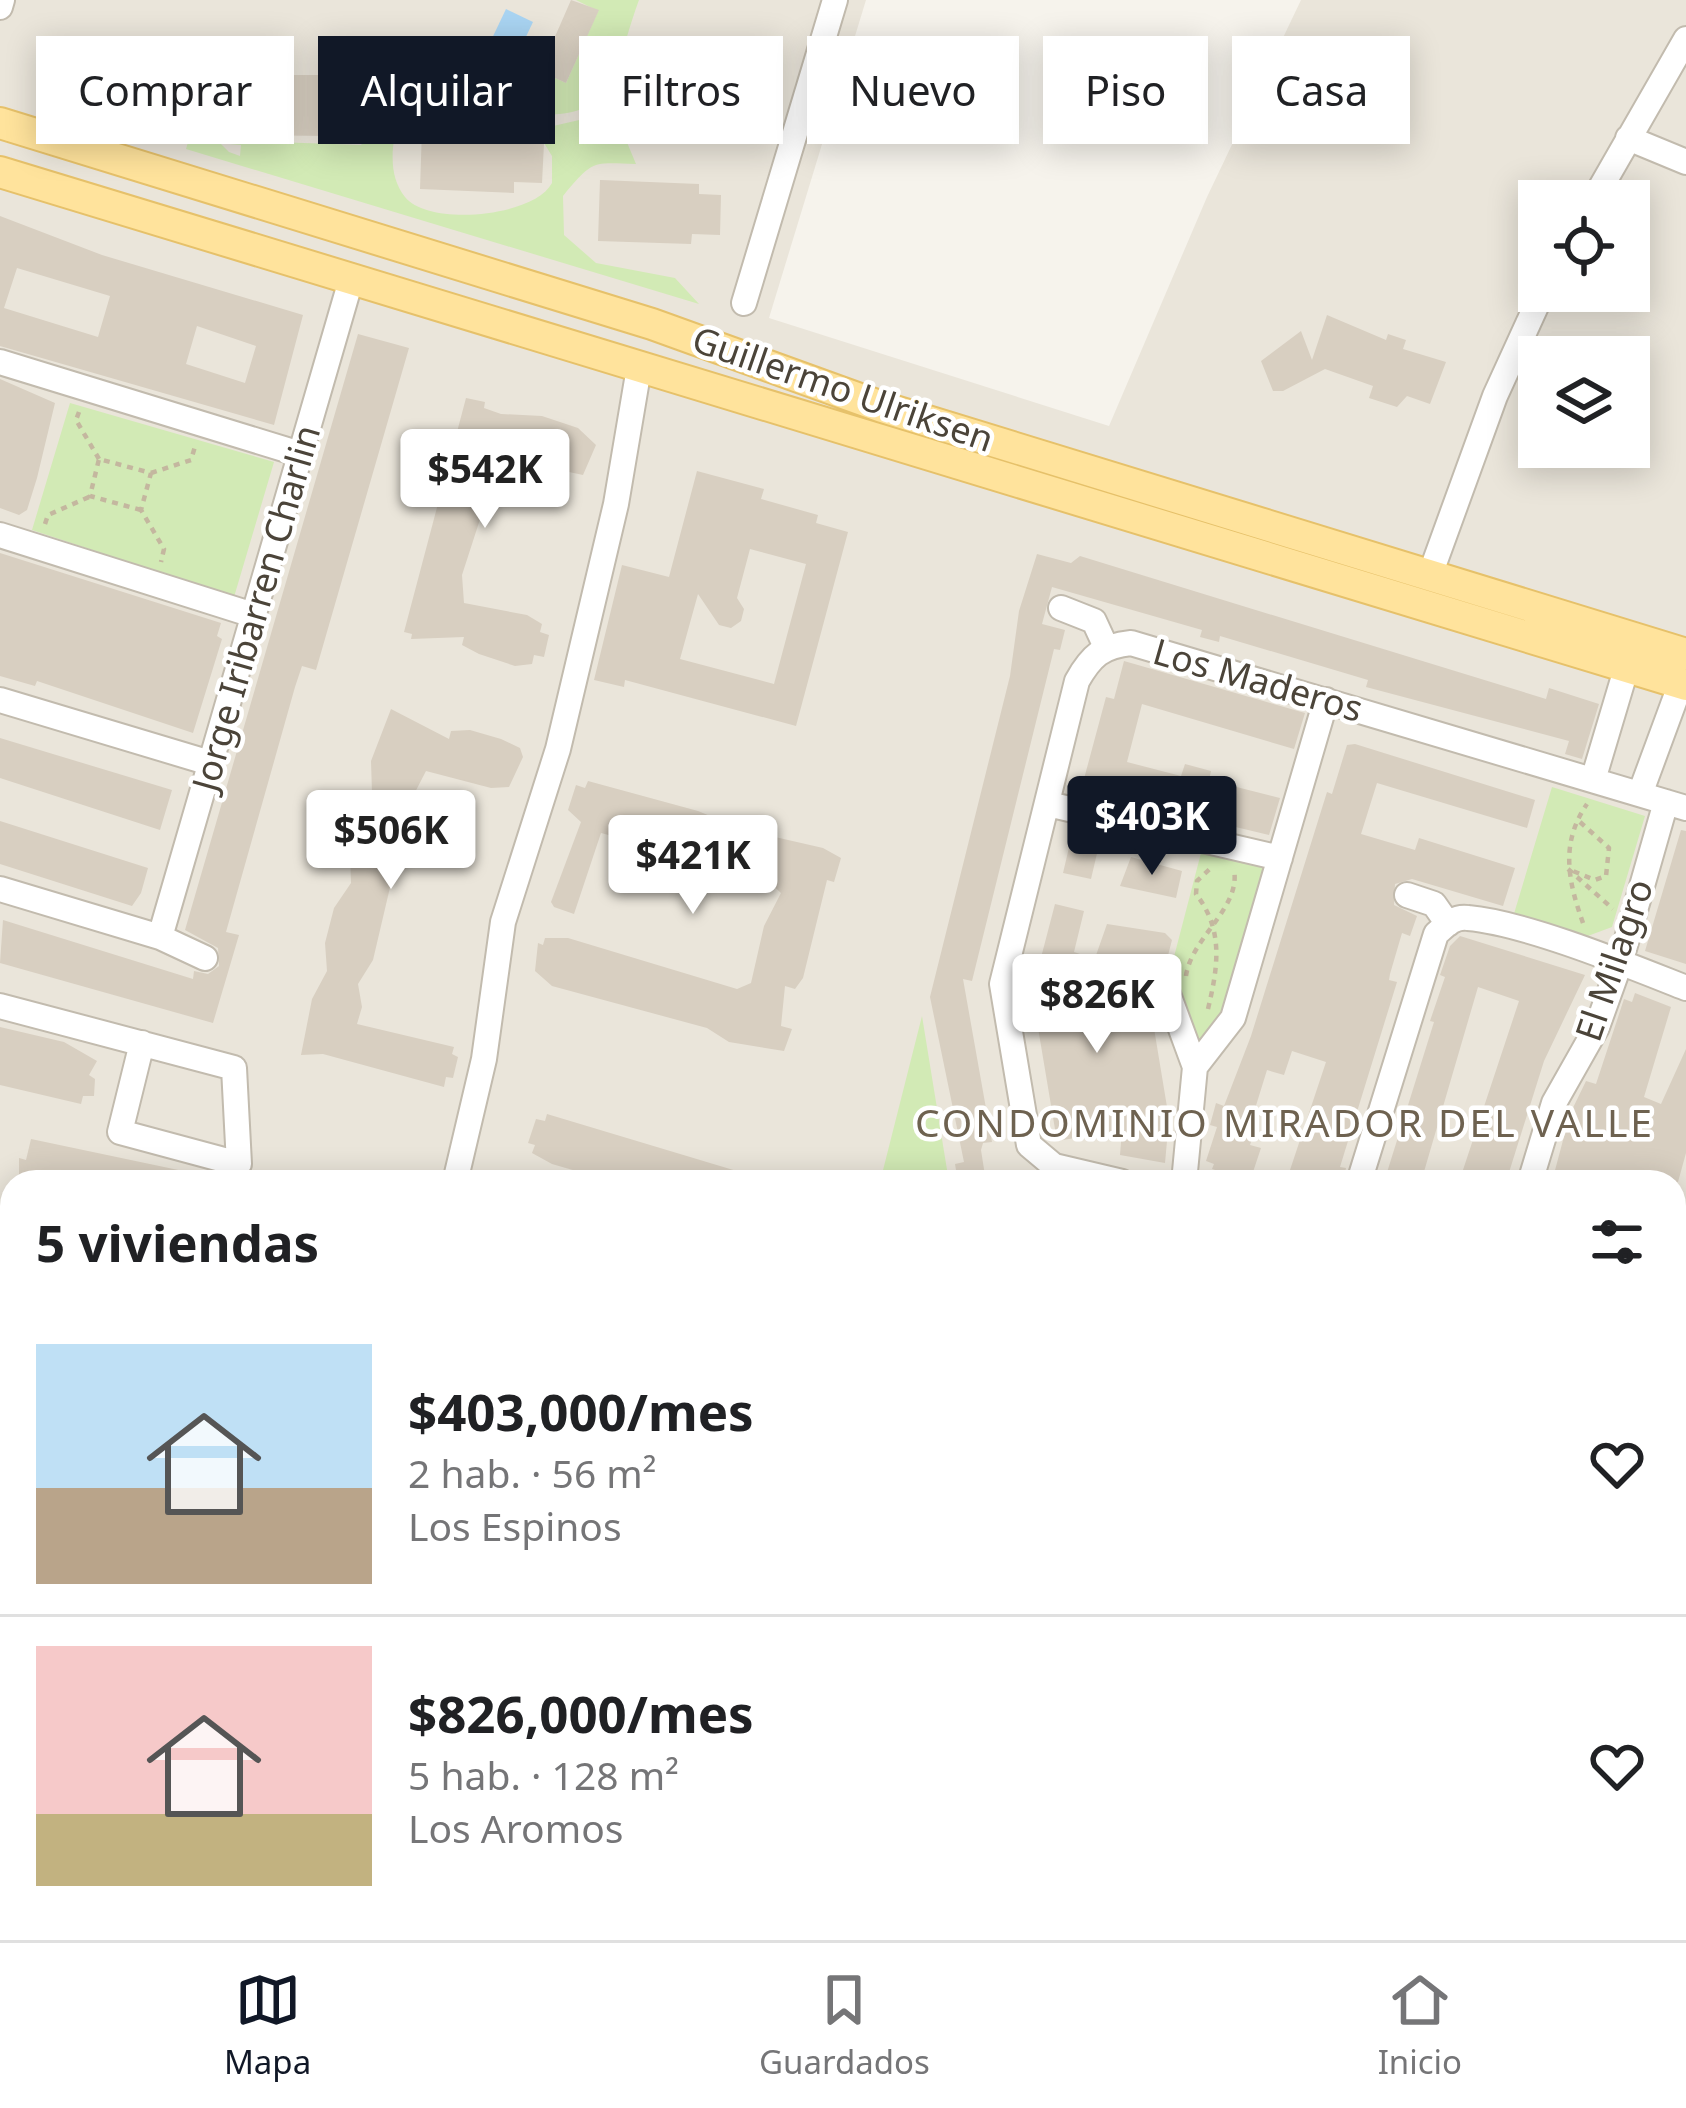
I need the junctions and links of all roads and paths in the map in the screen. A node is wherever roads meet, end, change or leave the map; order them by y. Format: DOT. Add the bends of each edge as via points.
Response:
graph roads {
  1 [pos="835,0"];
  2 [pos="1686,39"];
  3 [pos="0,123"];
  4 [pos="1628,138"];
  5 [pos="94,152"];
  6 [pos="1686,162"];
  7 [pos="0,172"];
  8 [pos="1605,180"];
  9 [pos="49,187"];
  10 [pos="351,280"];
  11 [pos="744,303"];
  12 [pos="1533,312"];
  13 [pos="0,362"];
  14 [pos="639,368"];
  15 [pos="85,388"];
  16 [pos="202,424"];
  17 [pos="300,454"];
  18 [pos="99,459"];
  19 [pos="151,473"];
  20 [pos="90,496"];
  21 [pos="141,510"];
  22 [pos="0,535"];
  23 [pos="37,547"];
  24 [pos="1430,575"];
  25 [pos="155,584"];
  26 [pos="1060,608"];
  27 [pos="254,615"];
  28 [pos="1106,647"];
  29 [pos="1627,666"];
  30 [pos="1684,674"];
  31 [pos="0,700"];
  32 [pos="1326,700"];
  33 [pos="210,764"];
  34 [pos="1600,783"];
  35 [pos="1640,794"];
  36 [pos="1048,804"];
  37 [pos="1676,805"];
  38 [pos="1578,820"];
  39 [pos="1280,858"];
  40 [pos="1568,869"];
  41 [pos="0,889"];
  42 [pos="1407,895"];
  43 [pos="1213,923"];
  44 [pos="1448,924"];
  45 [pos="1631,925"];
  46 [pos="160,937"];
  47 [pos="206,958"];
  48 [pos="1620,963"];
  49 [pos="1103,976"];
  50 [pos="1686,988"];
  51 [pos="0,1006"];
  52 [pos="1205,1018"];
  53 [pos="142,1043"];
  54 [pos="1195,1067"];
  55 [pos="458,1170"];
  56 [pos="1071,1170"];
  57 [pos="1185,1170"];
  58 [pos="1363,1170"];
  59 [pos="1534,1170"];
  1 -- 11 [label="street"];
  2 -- 4 [label="street"];
  3 -- 5 [label="main road, Guillermo Ulriksen"];
  4 -- 6 [label="street"];
  4 -- 8 [label="street"];
  5 -- 9 [label="main road" via="70,160"];
  5 -- 24 [label="main road, Guillermo Ulriksen"];
  7 -- 9 [label="main road, Guillermo Ulriksen"];
  9 -- 10 [label="main road, Guillermo Ulriksen"];
  10 -- 14 [label="main road, Guillermo Ulriksen"];
  10 -- 17 [label="street, Jorge Iribarren Charlin"];
  12 -- 24 [label="street"];
  13 -- 15 [label="street"];
  14 -- 29 [label="main road, Guillermo Ulriksen"];
  14 -- 55 [label="street" via="558,748 502,922 484,1059"];
  15 -- 16 [label="street"];
  15 -- 18 [label="path" via="76,420"];
  16 -- 17 [label="street"];
  16 -- 19 [label="path" via="191,460"];
  17 -- 27 [label="street, Jorge Iribarren Charlin"];
  18 -- 19 [label="path"];
  18 -- 20 [label="path"];
  19 -- 21 [label="path"];
  20 -- 21 [label="path"];
  20 -- 23 [label="path" via="48,515"];
  21 -- 25 [label="path" via="164,549"];
  22 -- 23 [label="street"];
  23 -- 25 [label="street"];
  24 -- 30 [label="main road, Guillermo Ulriksen"];
  25 -- 27 [label="street"];
  26 -- 28 [label="street" via="1094,621"];
  27 -- 33 [label="street, Jorge Iribarren Charlin"];
  28 -- 32 [label="street, Los Maderos" via="1131,643"];
  28 -- 36 [label="street, Los Maderos" via="1077,680"];
  29 -- 30 [label="main road, Guillermo Ulriksen"];
  29 -- 34 [label="street"];
  30 -- 35 [label="street"];
  31 -- 33 [label="street"];
  32 -- 34 [label="street, Los Maderos"];
  32 -- 39 [label="street"];
  33 -- 46 [label="street, Jorge Iribarren Charlin"];
  34 -- 35 [label="street, Los Maderos"];
  34 -- 38 [label="path"];
  35 -- 37 [label="street, Los Maderos"];
  36 -- 39 [label="street"];
  36 -- 56 [label="street, Los Maderos" via="1002,984 1030,1145"];
  37 -- 45 [label="street, El Milagro"];
  38 -- 40 [label="path"];
  38 -- 40 [label="path" via="1609,848 1610,862 1595,880"];
  39 -- 54 [label="street" via="1233,1018"];
  40 -- 45 [label="path"];
  40 -- 48 [label="path" via="1583,922"];
  41 -- 46 [label="street"];
  42 -- 44 [label="street" via="1434,904"];
  43 -- 43 [label="path" via="1197,881 1226,864 1236,883"];
  43 -- 52 [label="path" via="1218,945"];
  44 -- 48 [label="street" via="1466,917"];
  44 -- 58 [label="street" via="1436,934"];
  45 -- 48 [label="street, El Milagro"];
  46 -- 47 [label="street"];
  48 -- 50 [label="street"];
  48 -- 59 [label="street, El Milagro" via="1597,1027 1554,1103"];
  49 -- 54 [label="street" via="1167,992"];
  51 -- 53 [label="street"];
  53 -- 53 [label="street" via="234,1068 239,1164 120,1132"];
  54 -- 57 [label="street"];
}
